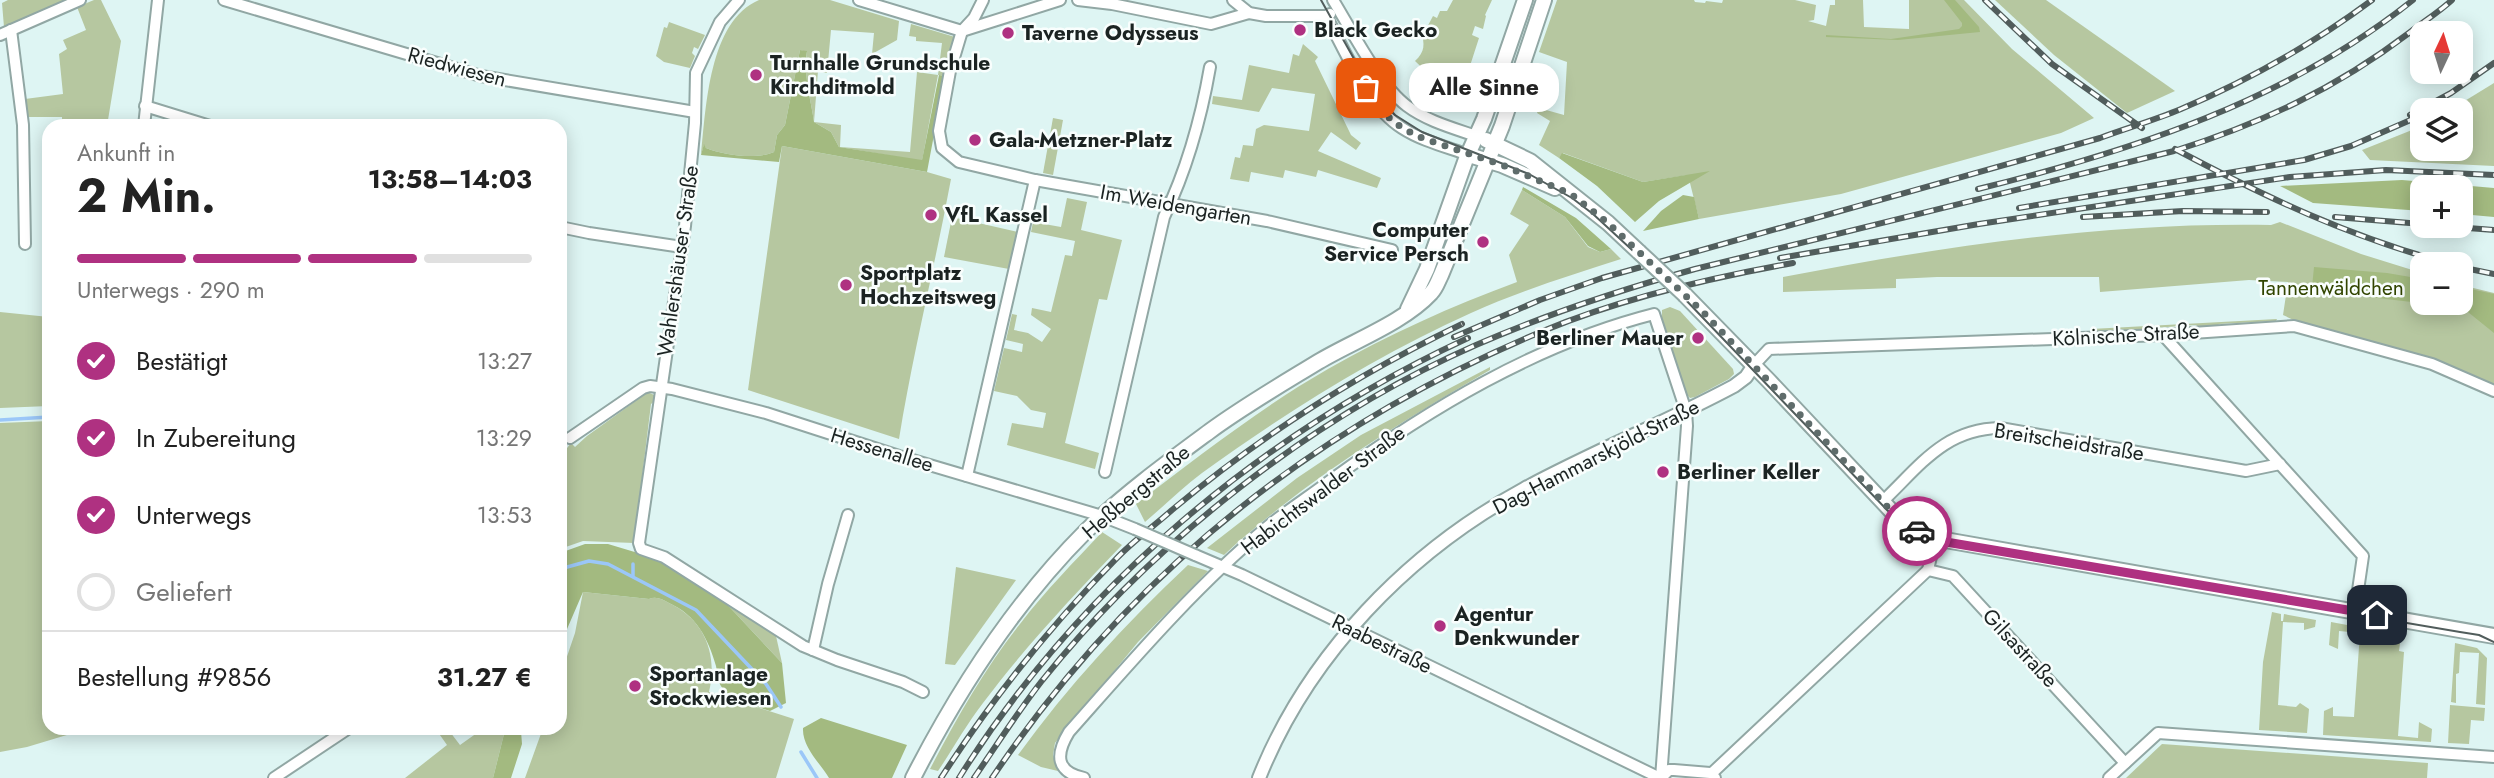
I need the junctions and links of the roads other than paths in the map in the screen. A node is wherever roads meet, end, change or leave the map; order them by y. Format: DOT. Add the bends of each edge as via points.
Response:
graph roads {
  1 [pos="80,0"];
  2 [pos="158,0"];
  3 [pos="224,0"];
  4 [pos="738,0"];
  5 [pos="859,0"];
  6 [pos="982,0"];
  7 [pos="1060,0"];
  8 [pos="1078,0"];
  9 [pos="1233,0"];
  10 [pos="1525,0"];
  11 [pos="1544,0"];
  12 [pos="1336,4"];
  13 [pos="1249,13"];
  14 [pos="1326,16"];
  15 [pos="962,31"];
  16 [pos="6,32"];
  17 [pos="1210,67"];
  18 [pos="145,106"];
  19 [pos="695,112"];
  20 [pos="144,119"];
  21 [pos="187,119"];
  22 [pos="1476,136"];
  23 [pos="1495,143"];
  24 [pos="1469,155"];
  25 [pos="1488,160"];
  26 [pos="1035,180"];
  27 [pos="1571,194"];
  28 [pos="1171,203"];
  29 [pos="567,228"];
  30 [pos="25,244"];
  31 [pos="682,247"];
  32 [pos="1392,250"];
  33 [pos="1427,269"];
  34 [pos="1441,275"];
  35 [pos="1406,313"];
  36 [pos="2163,335"];
  37 [pos="1754,365"];
  38 [pos="661,387"];
  39 [pos="2494,391"];
  40 [pos="1686,411"];
  41 [pos="570,438"];
  42 [pos="2280,464"];
  43 [pos="1105,472"];
  44 [pos="967,476"];
  45 [pos="1882,502"];
  46 [pos="848,515"];
  47 [pos="1102,516"];
  48 [pos="1935,539"];
  49 [pos="1223,567"];
  50 [pos="1928,570"];
  51 [pos="2355,611"];
  52 [pos="1350,629"];
  53 [pos="2494,636"];
  54 [pos="813,650"];
  55 [pos="923,692"];
  56 [pos="338,735"];
  57 [pos="2494,757"];
  58 [pos="2125,764"];
  59 [pos="1713,776"];
  60 [pos="274,778"];
  61 [pos="913,778"];
  62 [pos="1083,778"];
  63 [pos="1259,778"];
  64 [pos="1661,778"];
  65 [pos="2109,778"];
  1 -- 16 [label="street"];
  2 -- 18 [label="street"];
  3 -- 19 [label="street, Riedwiesen" via="481,76"];
  4 -- 19 [label="street, Wahlershäuser Straße" via="720,22 696,73"];
  5 -- 15 [label="street"];
  6 -- 15 [label="street" via="974,19"];
  7 -- 15 [label="street"];
  8 -- 13 [label="street" via="1211,24"];
  9 -- 13 [label="street"];
  10 -- 22 [label="main road"];
  11 -- 23 [label="main road, Heßbergstraße"];
  12 -- 14 [label="street"];
  12 -- 22 [label="street" via="1387,87 1406,106"];
  13 -- 14 [label="street"];
  14 -- 24 [label="street" via="1386,115 1422,138"];
  15 -- 26 [label="street, Im Weidengarten" via="939,131 942,148 959,162"];
  16 -- 30 [label="street" via="23,125"];
  17 -- 28 [label="street" via="1202,115"];
  18 -- 20 [label="street"];
  18 -- 21 [label="street"];
  19 -- 31 [label="street, Wahlershäuser Straße"];
  22 -- 23 [label="main road"];
  22 -- 24 [label="main road"];
  23 -- 25 [label="main road, Heßbergstraße"];
  23 -- 27 [label="main road" via="1530,161"];
  24 -- 25 [label="main road"];
  24 -- 33 [label="main road"];
  25 -- 27 [label="main road"];
  25 -- 34 [label="main road, Heßbergstraße"];
  26 -- 28 [label="street, Im Weidengarten"];
  26 -- 44 [label="street"];
  27 -- 37 [label="main road, bridge" via="1608,223"];
  28 -- 32 [label="street, Im Weidengarten"];
  28 -- 43 [label="street"];
  29 -- 31 [label="street"];
  31 -- 38 [label="street, Wahlershäuser Straße"];
  33 -- 34 [label="main road"];
  33 -- 35 [label="main road"];
  34 -- 35 [label="main road, Heßbergstraße" via="1431,293"];
  35 -- 47 [label="main road, Heßbergstraße" via="1212,429"];
  36 -- 37 [label="street, Kölnische Straße" via="1769,349"];
  36 -- 39 [label="street, Kölnische Straße" via="2294,326 2432,364"];
  36 -- 42 [label="street"];
  37 -- 40 [label="street, Dag-Hammarskjöld-Straße" via="1734,386"];
  37 -- 45 [label="main road"];
  38 -- 41 [label="street" via="643,388"];
  38 -- 44 [label="street, Hessenallee" via="766,413"];
  38 -- 54 [label="street, Wahlershäuser Straße" via="641,549 664,557"];
  40 -- 49 [label="street, Habichtswalder Straße" via="1654,314 1581,337 1410,424 1268,526"];
  40 -- 52 [label="street, Dag-Hammarskjöld-Straße" via="1491,509 1403,575"];
  40 -- 64 [label="street"];
  42 -- 45 [label="street, Breitscheidstraße" via="2246,471 2000,428 1981,429 1944,444"];
  42 -- 51 [label="street" via="2363,556"];
  44 -- 47 [label="street, Hessenallee"];
  45 -- 48 [label="main road" via="1916,531"];
  46 -- 54 [label="street"];
  47 -- 49 [label="street, Raabestraße, bridge"];
  47 -- 61 [label="main road, Heßbergstraße" via="1027,599 972,673"];
  48 -- 50 [label="street"];
  48 -- 51 [label="main road"];
  49 -- 52 [label="street, Raabestraße"];
  49 -- 62 [label="street, Habichtswalder Straße" via="1069,732 1060,756 1064,769"];
  50 -- 58 [label="street, Gilsastraße" via="1953,576"];
  50 -- 59 [label="street"];
  51 -- 53 [label="main road"];
  52 -- 63 [label="street, Dag-Hammarskjöld-Straße" via="1318,668 1268,753"];
  52 -- 64 [label="street, Raabestraße"];
  54 -- 55 [label="street"];
  56 -- 60 [label="street"];
  57 -- 58 [label="street" via="2158,733"];
  58 -- 65 [label="street"];
  59 -- 64 [label="street" via="1669,770"];
}
